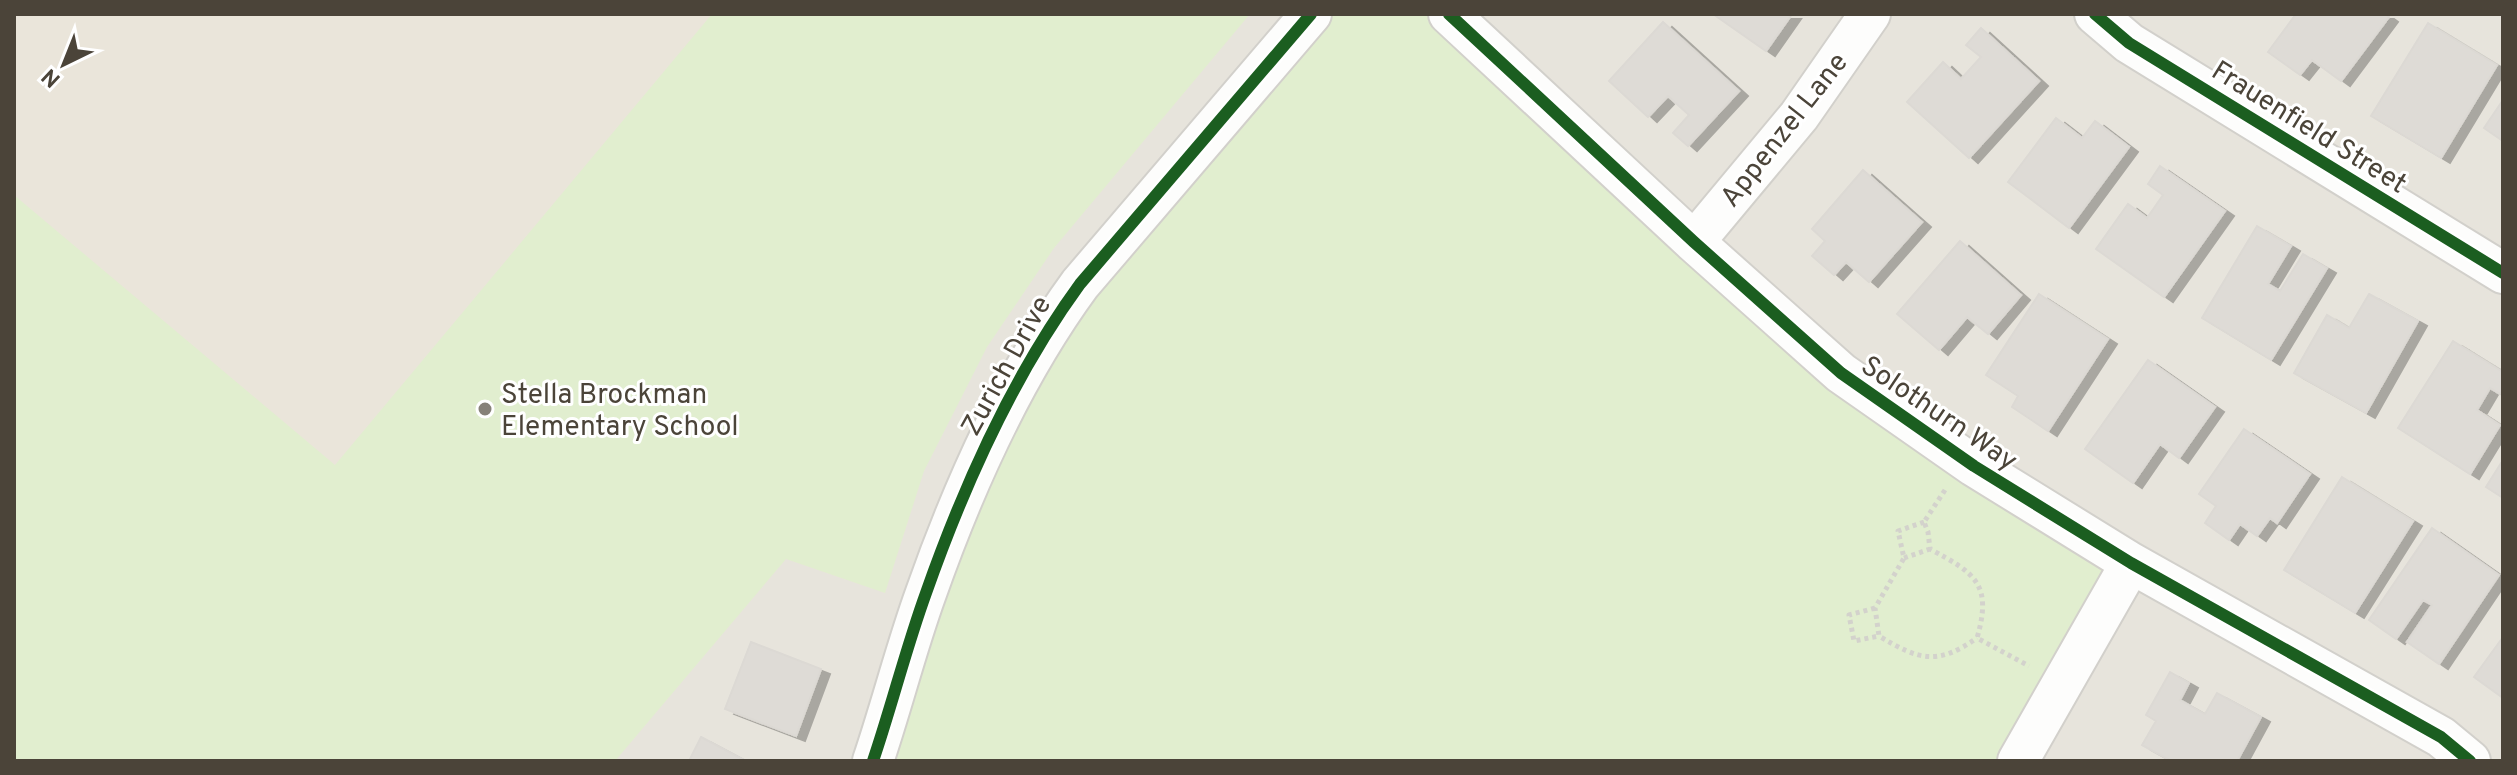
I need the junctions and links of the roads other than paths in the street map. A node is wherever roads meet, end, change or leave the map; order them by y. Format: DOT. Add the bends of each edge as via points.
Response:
graph roads {
  1 [pos="1311,14"];
  2 [pos="1449,14"];
  3 [pos="1870,14"];
  4 [pos="2095,14"];
  5 [pos="1694,242"];
  6 [pos="2503,273"];
  7 [pos="2131,563"];
  8 [pos="874,761"];
  9 [pos="2018,761"];
  10 [pos="2470,761"];
  1 -- 8 [label="street, Zurich Drive" via="1047,329 967,483 925,595"];
  2 -- 5 [label="street, Solothurn Way"];
  3 -- 5 [label="street, Appenzel Lane" via="1799,116"];
  4 -- 6 [label="street, Frauenfield Street" via="2129,43"];
  5 -- 7 [label="street, Solothurn Way" via="1841,373 1965,460"];
  7 -- 9 [label="street"];
  7 -- 10 [label="street, Solothurn Way" via="2441,737"];
}
